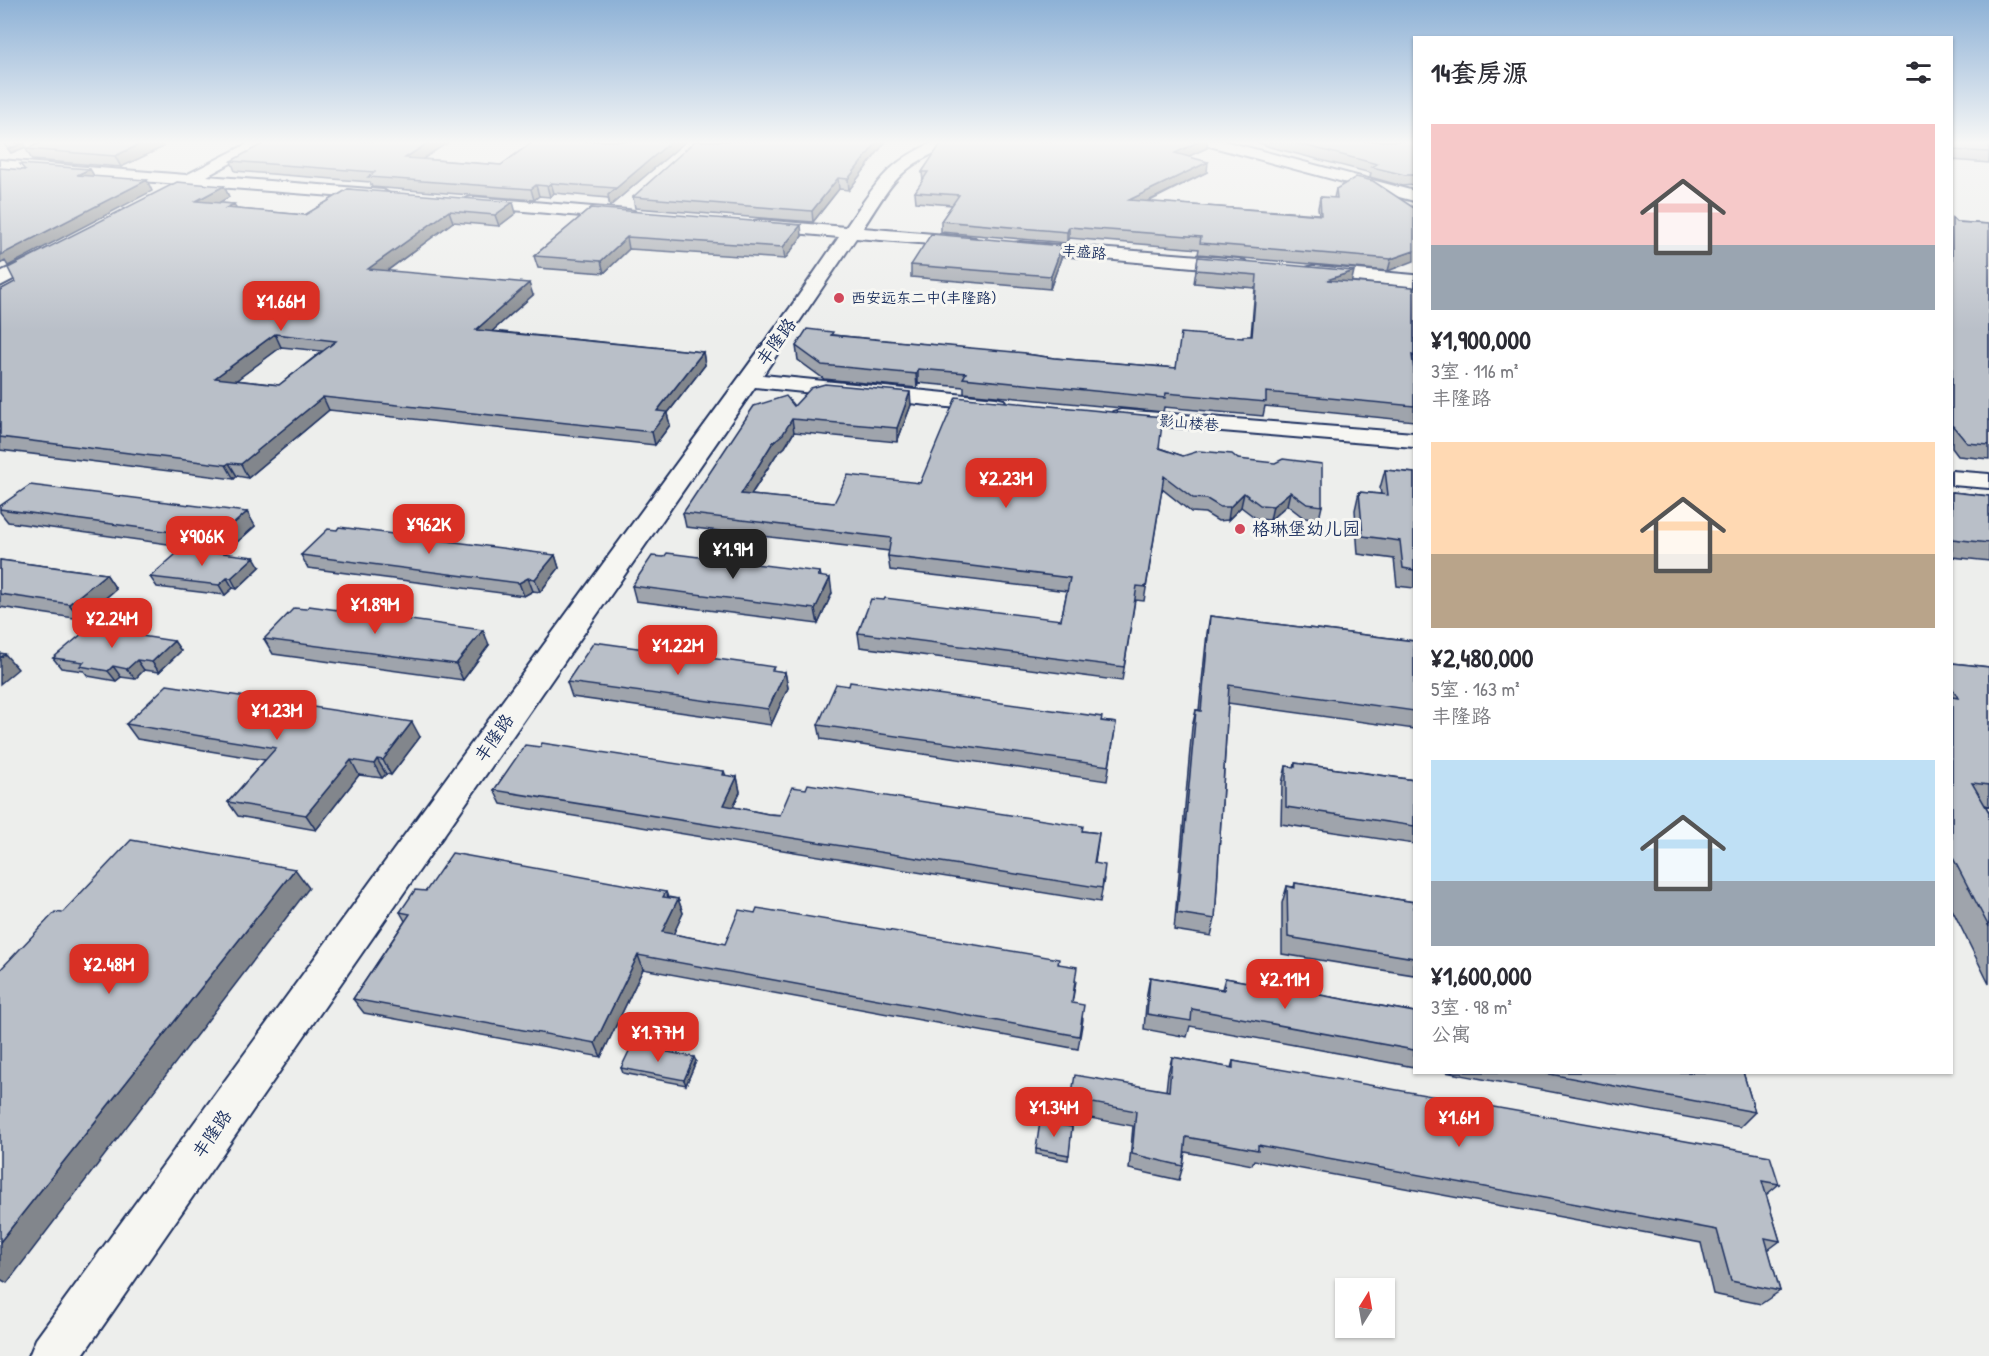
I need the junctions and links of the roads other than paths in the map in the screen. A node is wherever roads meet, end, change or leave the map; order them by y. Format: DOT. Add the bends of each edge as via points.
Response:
graph roads {
  1 [pos="500,204"];
  2 [pos="625,204"];
  3 [pos="871,204"];
  4 [pos="615,214"];
  5 [pos="650,216"];
  6 [pos="745,224"];
  7 [pos="851,233"];
  8 [pos="63,246"];
  9 [pos="1260,267"];
  10 [pos="1296,270"];
  11 [pos="0,280"];
  12 [pos="1413,280"];
  13 [pos="748,380"];
  14 [pos="1020,407"];
  15 [pos="1103,415"];
  16 [pos="1413,440"];
  17 [pos="1953,478"];
  18 [pos="1989,481"];
  19 [pos="53,1356"];
  1 -- 4 [label="street"];
  2 -- 4 [label="street"];
  3 -- 7 [label="street, 丰隆路"];
  4 -- 5 [label="street"];
  6 -- 7 [label="street, 丰盛路"];
  7 -- 9 [label="street, 丰盛路"];
  7 -- 13 [label="street, 丰隆路"];
  8 -- 11 [label="street"];
  10 -- 12 [label="street"];
  13 -- 14 [label="street"];
  13 -- 19 [label="street, 丰隆路"];
  15 -- 16 [label="street, 影山楼巷"];
  17 -- 18 [label="street"];
}
